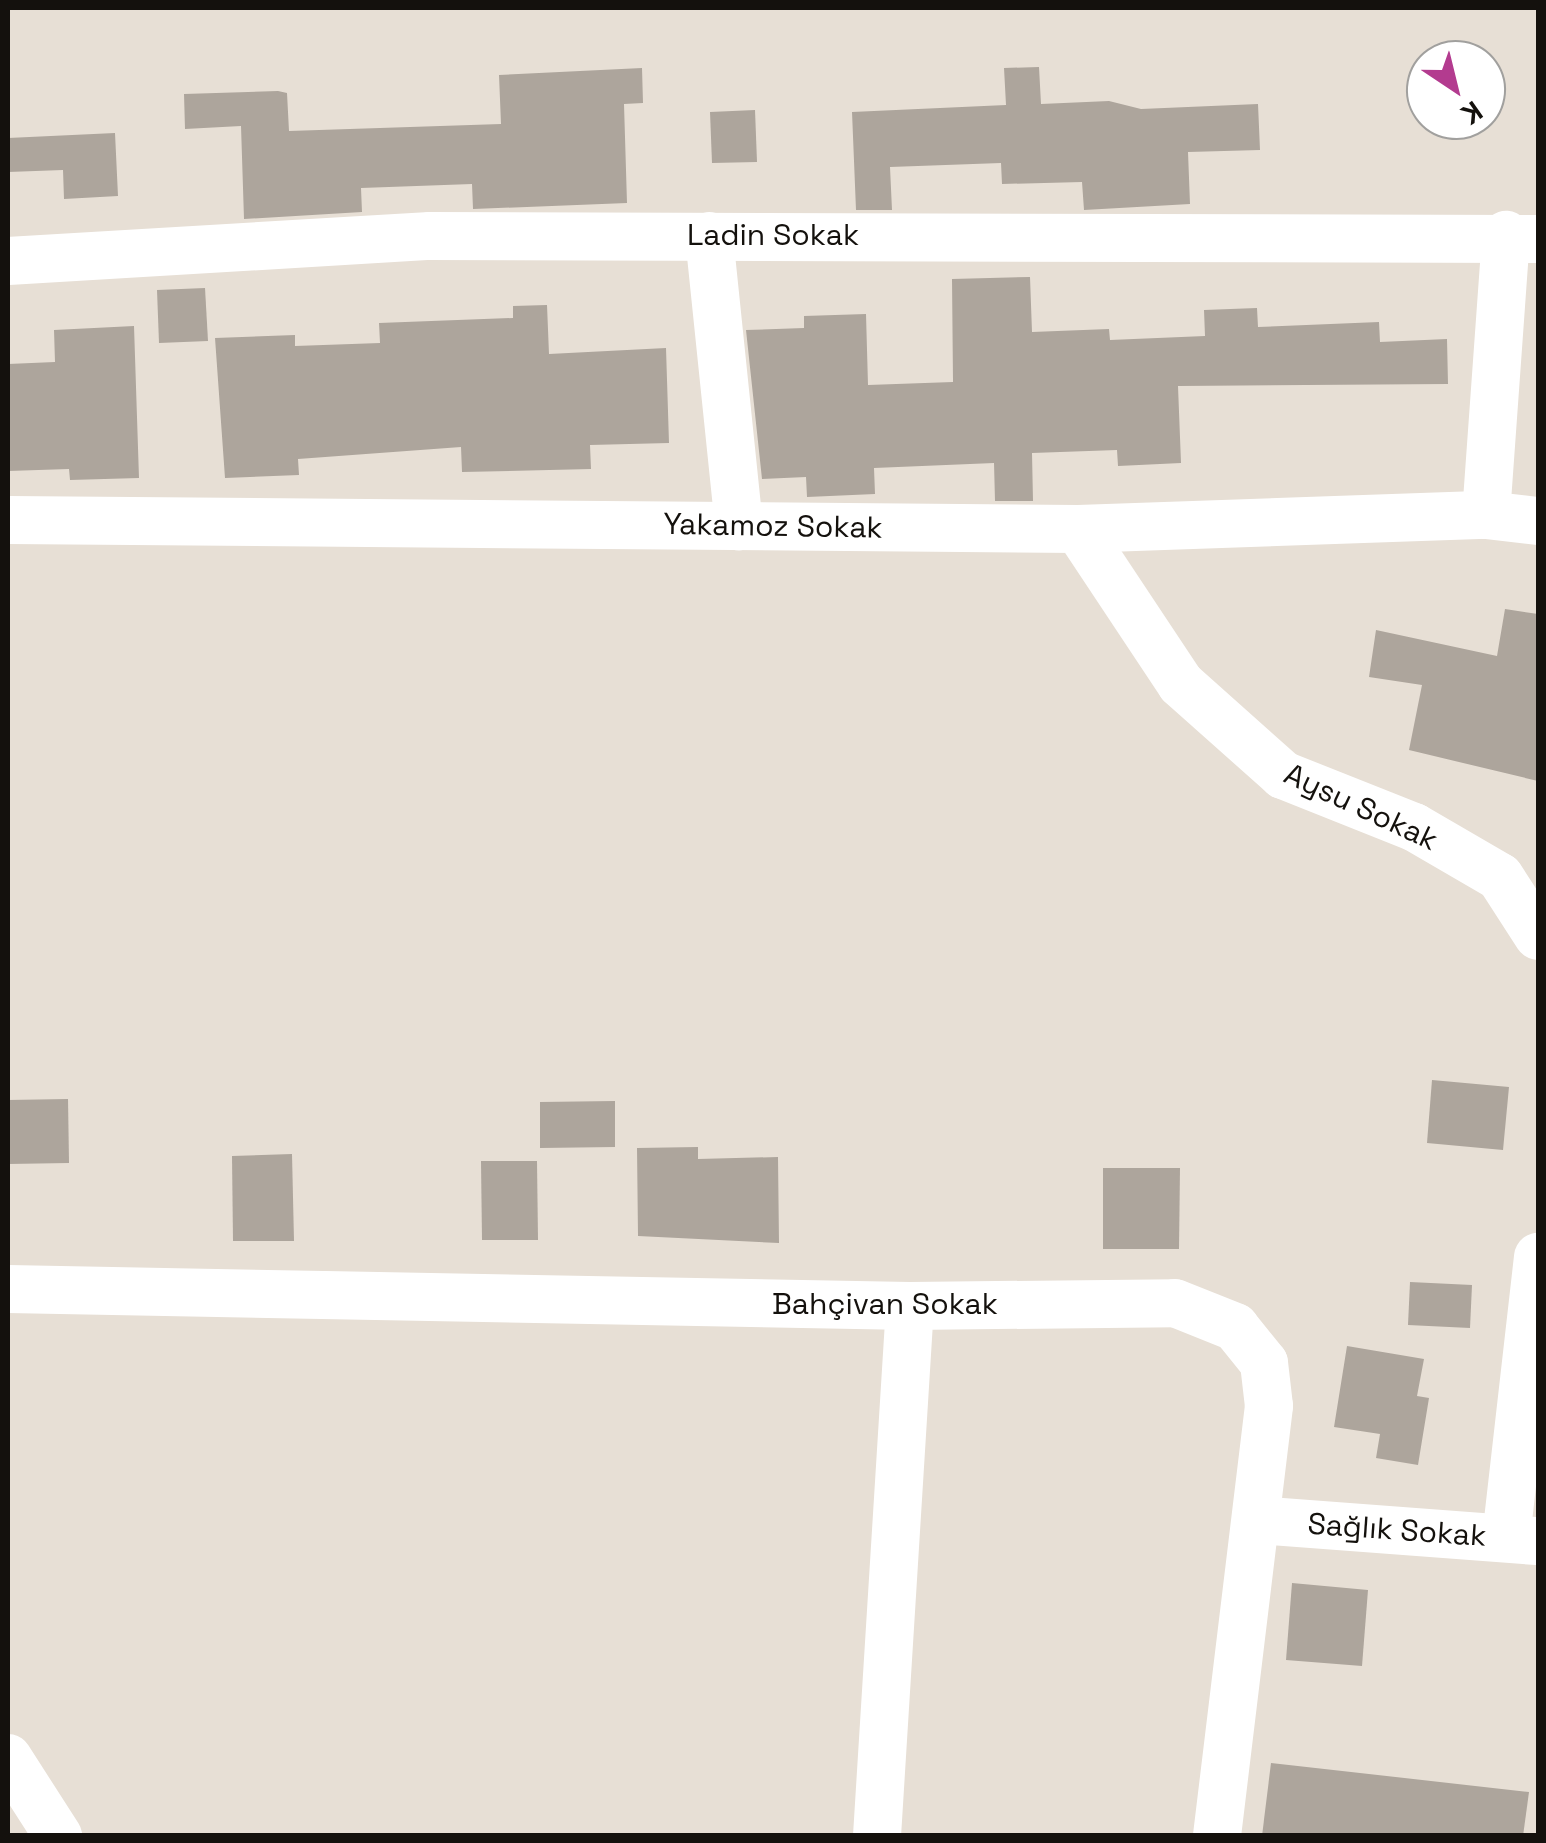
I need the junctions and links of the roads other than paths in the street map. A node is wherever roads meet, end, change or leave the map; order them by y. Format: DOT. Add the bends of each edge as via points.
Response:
graph roads {
  1 [pos="709,236"];
  2 [pos="1522,237"];
  3 [pos="8,261"];
  4 [pos="1486,515"];
  5 [pos="8,520"];
  6 [pos="1538,521"];
  7 [pos="739,526"];
  8 [pos="1078,529"];
  9 [pos="1538,936"];
  10 [pos="1538,1257"];
  11 [pos="8,1290"];
  12 [pos="910,1306"];
  13 [pos="1256,1520"];
  14 [pos="1522,1540"];
  15 [pos="8,1758"];
  16 [pos="58,1836"];
  17 [pos="877,1836"];
  18 [pos="1216,1836"];
  1 -- 2 [label="street, Ladin Sokak"];
  1 -- 3 [label="street, Ladin Sokak" via="430,236"];
  1 -- 7 [label="street"];
  2 -- 4 [label="street"];
  4 -- 6 [label="street, Yakamoz Sokak"];
  4 -- 8 [label="street, Yakamoz Sokak"];
  5 -- 7 [label="street, Yakamoz Sokak"];
  7 -- 8 [label="street, Yakamoz Sokak"];
  8 -- 9 [label="street, Aysu Sokak" via="1181,684 1283,775 1414,827 1500,877"];
  10 -- 14 [label="street"];
  11 -- 12 [label="street, Bahçivan Sokak"];
  12 -- 13 [label="street, Bahçivan Sokak" via="1175,1303 1235,1328 1264,1364 1269,1406"];
  12 -- 17 [label="street"];
  13 -- 14 [label="street, Sağlık Sokak"];
  13 -- 18 [label="street, Bahçivan Sokak"];
  15 -- 16 [label="street"];
}
